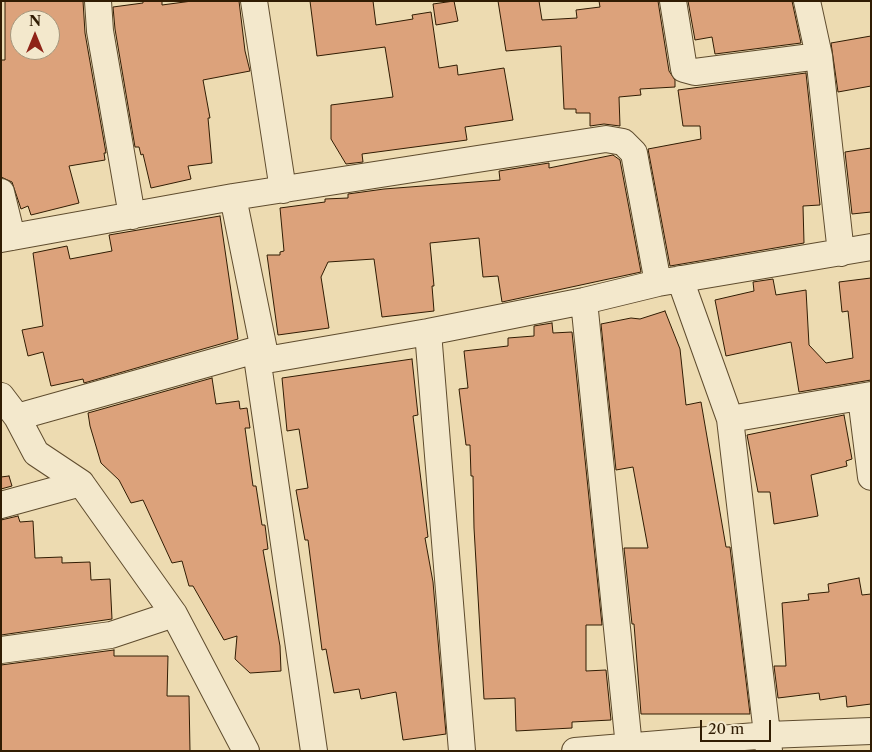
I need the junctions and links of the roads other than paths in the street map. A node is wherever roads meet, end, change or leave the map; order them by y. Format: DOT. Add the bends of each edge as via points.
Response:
graph roads {
  1 [pos="98,1"];
  2 [pos="254,1"];
  3 [pos="673,1"];
  4 [pos="807,1"];
  5 [pos="820,56"];
  6 [pos="283,190"];
  7 [pos="1,192"];
  8 [pos="233,197"];
  9 [pos="132,216"];
  10 [pos="7,238"];
  11 [pos="871,247"];
  12 [pos="841,253"];
  13 [pos="669,281"];
  14 [pos="584,301"];
  15 [pos="428,332"];
  16 [pos="261,355"];
  17 [pos="1,396"];
  18 [pos="866,396"];
  19 [pos="17,417"];
  20 [pos="730,419"];
  21 [pos="871,477"];
  22 [pos="81,483"];
  23 [pos="1,505"];
  24 [pos="174,614"];
  25 [pos="1,650"];
  26 [pos="871,731"];
  27 [pos="768,743"];
  28 [pos="629,747"];
  29 [pos="246,751"];
  30 [pos="314,751"];
  31 [pos="462,751"];
  32 [pos="575,751"];
  1 -- 9 [label="street" via="100,31"];
  2 -- 6 [label="street"];
  3 -- 5 [label="street" via="684,69 695,72"];
  4 -- 5 [label="street"];
  5 -- 12 [label="street"];
  6 -- 8 [label="street"];
  6 -- 13 [label="street" via="606,139 623,142 634,153"];
  7 -- 10 [label="street"];
  8 -- 9 [label="street"];
  8 -- 16 [label="street"];
  9 -- 10 [label="street"];
  11 -- 12 [label="street"];
  12 -- 13 [label="street"];
  13 -- 14 [label="street"];
  13 -- 20 [label="street"];
  14 -- 15 [label="street"];
  14 -- 28 [label="street"];
  15 -- 16 [label="street"];
  15 -- 31 [label="street"];
  16 -- 19 [label="street"];
  16 -- 30 [label="street"];
  17 -- 19 [label="street"];
  18 -- 20 [label="street"];
  18 -- 21 [label="street"];
  19 -- 22 [label="street" via="36,453"];
  20 -- 27 [label="street"];
  22 -- 23 [label="street"];
  22 -- 24 [label="street"];
  24 -- 25 [label="street" via="111,635"];
  24 -- 29 [label="street"];
  26 -- 27 [label="street"];
  27 -- 28 [label="street"];
  28 -- 32 [label="street"];
}
